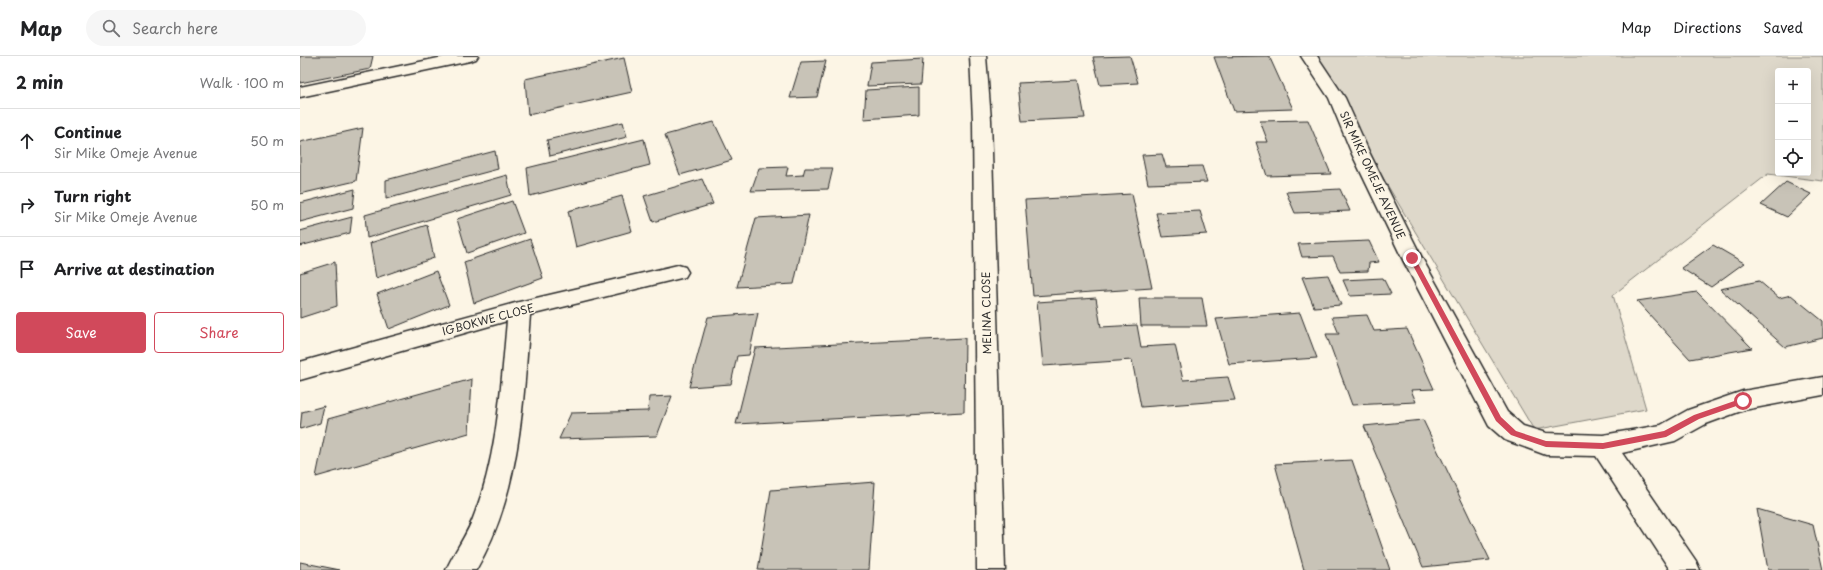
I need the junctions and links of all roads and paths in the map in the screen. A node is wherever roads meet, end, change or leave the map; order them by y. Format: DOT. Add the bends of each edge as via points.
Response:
graph roads {
  1 [pos="470,56"];
  2 [pos="978,56"];
  3 [pos="1309,56"];
  4 [pos="300,92"];
  5 [pos="678,272"];
  6 [pos="519,310"];
  7 [pos="300,371"];
  8 [pos="1823,386"];
  9 [pos="1603,446"];
  10 [pos="460,570"];
  11 [pos="991,570"];
  12 [pos="1686,570"];
  1 -- 4 [label="street"];
  2 -- 11 [label="street, MELINA CLOSE" via="982,120"];
  3 -- 9 [label="street, SIR MIKE OMEJE AVENUE" via="1337,98 1361,154 1412,258 1498,419 1514,433 1546,444"];
  5 -- 6 [label="street, IGBOKWE CLOSE"];
  6 -- 7 [label="street, IGBOKWE CLOSE"];
  6 -- 10 [label="street" via="505,446 496,495 470,556"];
  8 -- 9 [label="street, SIR MIKE OMEJE AVENUE" via="1743,401 1697,417 1666,434"];
  9 -- 12 [label="street"];
}
